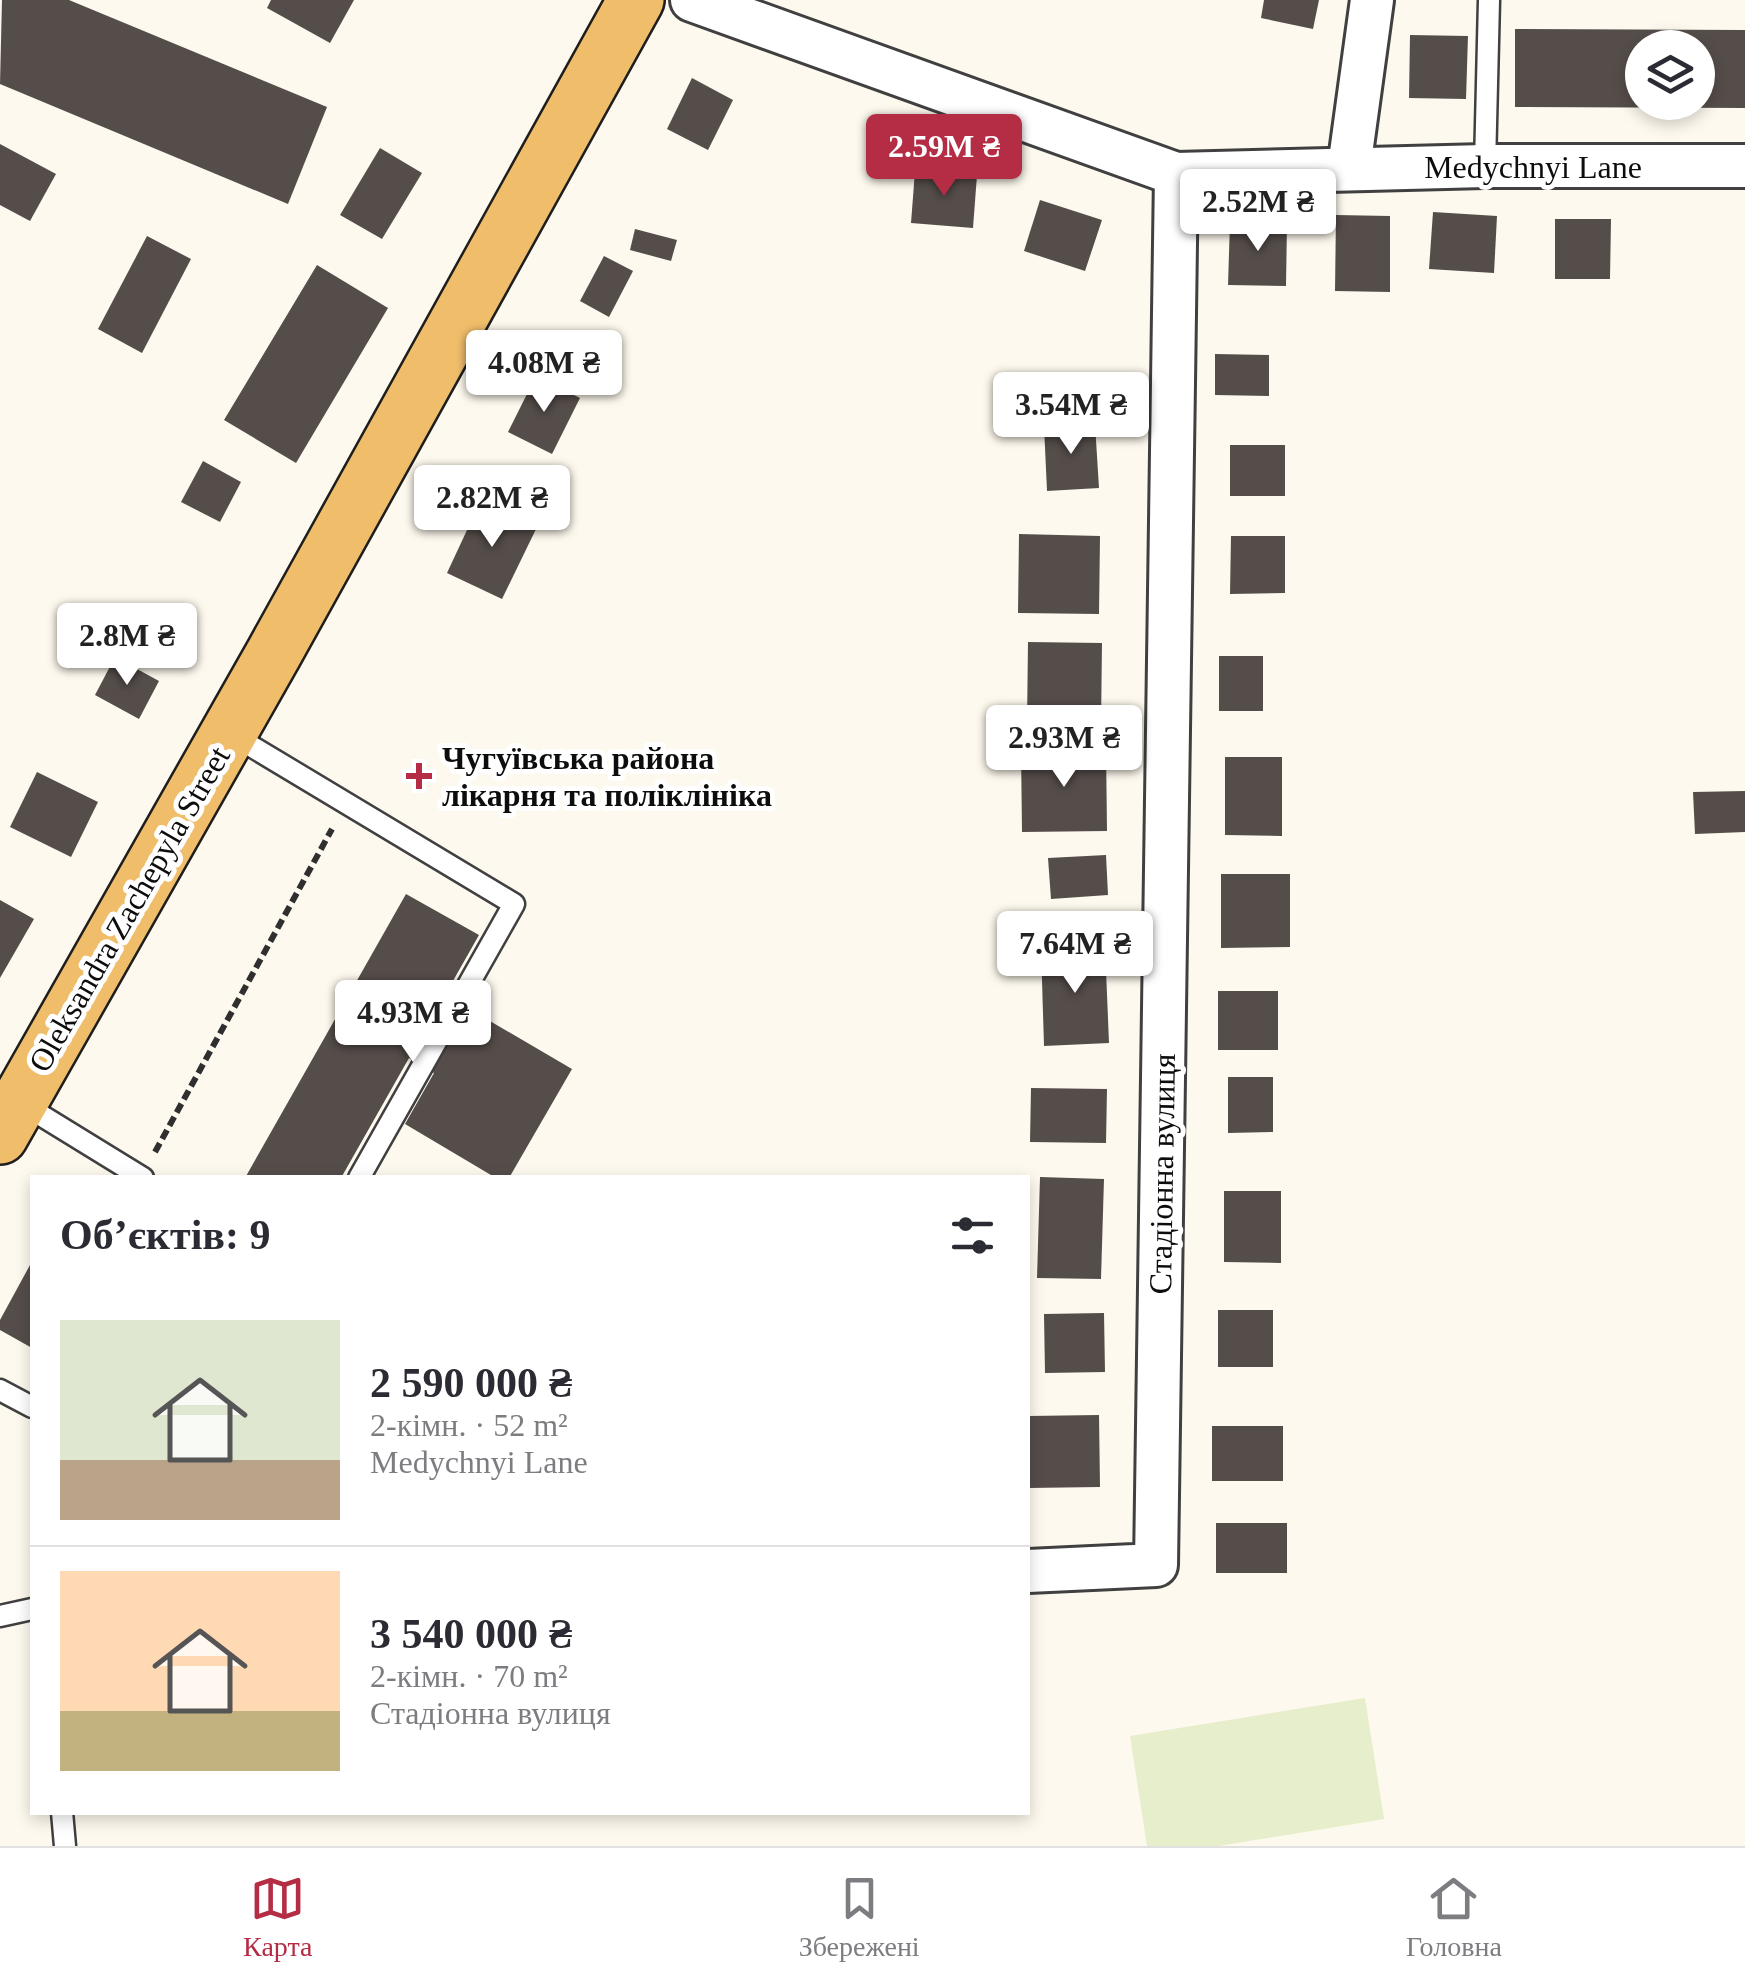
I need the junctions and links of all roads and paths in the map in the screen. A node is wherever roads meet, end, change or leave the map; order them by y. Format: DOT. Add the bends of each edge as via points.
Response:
graph roads {
  1 [pos="636,0"];
  2 [pos="692,0"];
  3 [pos="1372,0"];
  4 [pos="1488,0"];
  5 [pos="1484,166"];
  6 [pos="1745,166"];
  7 [pos="1349,168"];
  8 [pos="1176,174"];
  9 [pos="229,732"];
  10 [pos="347,802"];
  11 [pos="10,1119"];
  12 [pos="137,1175"];
  13 [pos="143,1175"];
  14 [pos="361,1175"];
  15 [pos="0,1390"];
  16 [pos="30,1407"];
  17 [pos="1030,1571"];
  18 [pos="30,1609"];
  19 [pos="0,1616"];
  20 [pos="62,1815"];
  21 [pos="66,1846"];
  1 -- 9 [label="main road, Oleksandra Zachepyla Street"];
  2 -- 8 [label="street, Medychnyi Lane"];
  3 -- 7 [label="street"];
  4 -- 5 [label="lane"];
  5 -- 6 [label="street, Medychnyi Lane"];
  5 -- 7 [label="street, Medychnyi Lane"];
  7 -- 8 [label="street, Medychnyi Lane"];
  8 -- 17 [label="street, Стадіонна вулиця" via="1156,1565"];
  9 -- 10 [label="lane"];
  9 -- 11 [label="main road, Oleksandra Zachepyla Street"];
  10 -- 13 [label="path"];
  10 -- 14 [label="lane" via="514,904"];
  11 -- 12 [label="lane"];
  15 -- 16 [label="lane"];
  18 -- 19 [label="lane"];
  20 -- 21 [label="lane"];
}
